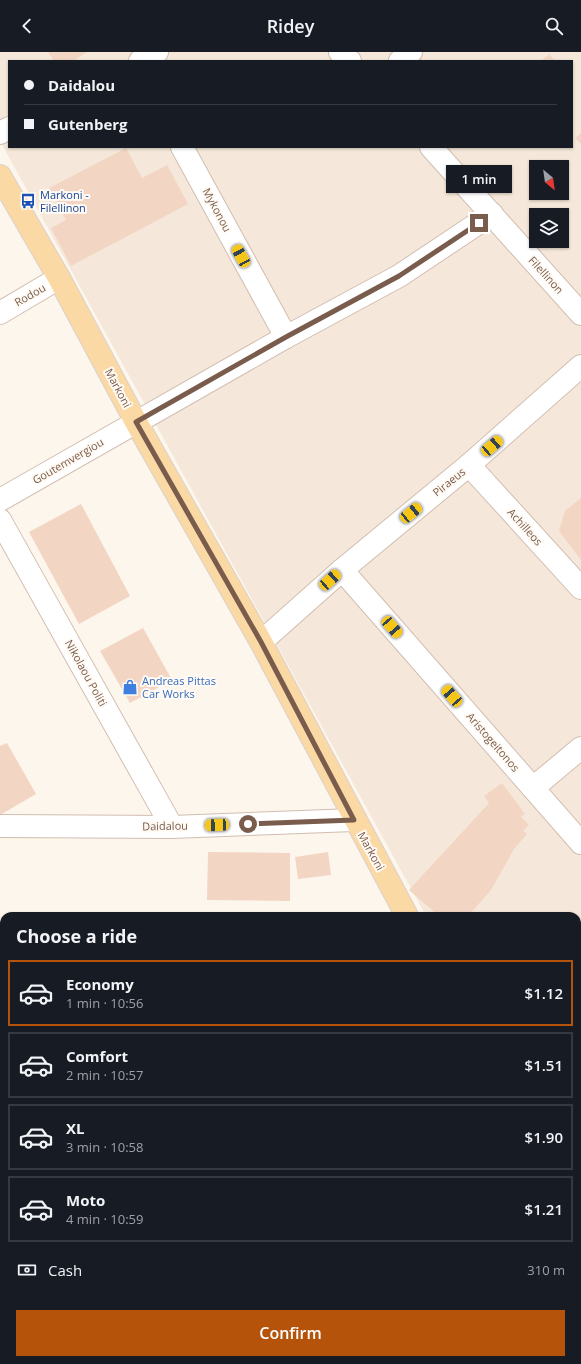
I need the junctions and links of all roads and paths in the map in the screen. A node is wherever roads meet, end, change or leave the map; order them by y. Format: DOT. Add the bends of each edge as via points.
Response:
graph roads {
  1 [pos="157,52"];
  2 [pos="340,52"];
  3 [pos="411,52"];
  4 [pos="142,60"];
  5 [pos="349,60"];
  6 [pos="401,60"];
  7 [pos="183,148"];
  8 [pos="432,148"];
  9 [pos="0,176"];
  10 [pos="492,214"];
  11 [pos="59,278"];
  12 [pos="0,313"];
  13 [pos="581,314"];
  14 [pos="286,337"];
  15 [pos="581,366"];
  16 [pos="136,422"];
  17 [pos="469,465"];
  18 [pos="0,500"];
  19 [pos="0,520"];
  20 [pos="342,570"];
  21 [pos="581,588"];
  22 [pos="261,642"];
  23 [pos="581,748"];
  24 [pos="533,788"];
  25 [pos="354,820"];
  26 [pos="0,826"];
  27 [pos="172,827"];
  28 [pos="581,842"];
  29 [pos="405,912"];
  1 -- 4 [label="street"];
  2 -- 5 [label="street"];
  3 -- 6 [label="street"];
  7 -- 14 [label="street, Mykonou"];
  8 -- 10 [label="street, Filellinon"];
  9 -- 11 [label="main road, Markoni"];
  10 -- 13 [label="street, Filellinon"];
  10 -- 14 [label="street, Goutemvergiou" via="399,276"];
  11 -- 12 [label="street, Rodou"];
  11 -- 16 [label="main road, Markoni"];
  14 -- 16 [label="street, Goutemvergiou"];
  15 -- 17 [label="street, Piraeus"];
  16 -- 18 [label="street, Goutemvergiou"];
  16 -- 22 [label="main road, Markoni"];
  17 -- 20 [label="street, Piraeus"];
  17 -- 21 [label="street, Achilleos"];
  19 -- 27 [label="street, Nikolaou Politi"];
  20 -- 22 [label="street, Piraeus"];
  20 -- 24 [label="street, Aristogeitonos"];
  22 -- 25 [label="main road, Markoni"];
  23 -- 24 [label="street"];
  24 -- 28 [label="street, Aristogeitonos"];
  25 -- 27 [label="street, Daidalou"];
  25 -- 29 [label="main road, Markoni"];
  26 -- 27 [label="street, Daidalou"];
}
